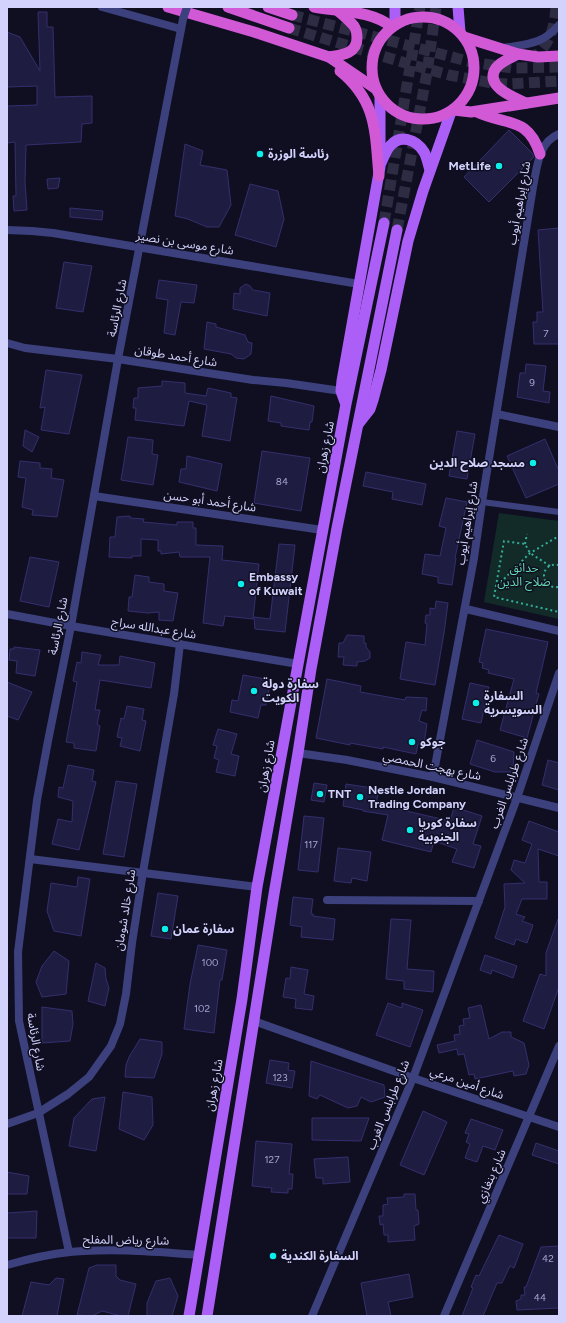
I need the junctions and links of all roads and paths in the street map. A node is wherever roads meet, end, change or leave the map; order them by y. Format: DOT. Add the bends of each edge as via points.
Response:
graph roads {
  1 [pos="102,7"];
  2 [pos="168,7"];
  3 [pos="187,7"];
  4 [pos="228,7"];
  5 [pos="268,7"];
  6 [pos="320,7"];
  7 [pos="395,7"];
  8 [pos="458,7"];
  9 [pos="337,10"];
  10 [pos="292,15"];
  11 [pos="559,25"];
  12 [pos="394,26"];
  13 [pos="289,28"];
  14 [pos="181,29"];
  15 [pos="462,35"];
  16 [pos="500,48"];
  17 [pos="308,50"];
  18 [pos="518,54"];
  19 [pos="329,56"];
  20 [pos="559,56"];
  21 [pos="378,93"];
  22 [pos="559,98"];
  23 [pos="527,103"];
  24 [pos="452,111"];
  25 [pos="476,112"];
  26 [pos="559,134"];
  27 [pos="540,154"];
  28 [pos="381,163"];
  29 [pos="430,170"];
  30 [pos="379,176"];
  31 [pos="384,223"];
  32 [pos="7,230"];
  33 [pos="397,230"];
  34 [pos="140,248"];
  35 [pos="359,284"];
  36 [pos="7,343"];
  37 [pos="118,359"];
  38 [pos="341,391"];
  39 [pos="346,404"];
  40 [pos="497,414"];
  41 [pos="358,425"];
  42 [pos="559,427"];
  43 [pos="94,496"];
  44 [pos="482,502"];
  45 [pos="559,512"];
  46 [pos="322,530"];
  47 [pos="527,534"];
  48 [pos="559,536"];
  49 [pos="525,544"];
  50 [pos="530,553"];
  51 [pos="559,565"];
  52 [pos="550,566"];
  53 [pos="497,586"];
  54 [pos="559,587"];
  55 [pos="466,609"];
  56 [pos="559,612"];
  57 [pos="7,614"];
  58 [pos="71,626"];
  59 [pos="559,631"];
  60 [pos="180,644"];
  61 [pos="298,664"];
  62 [pos="559,673"];
  63 [pos="298,754"];
  64 [pos="433,777"];
  65 [pos="517,798"];
  66 [pos="559,808"];
  67 [pos="30,859"];
  68 [pos="143,872"];
  69 [pos="257,888"];
  70 [pos="327,900"];
  71 [pos="479,901"];
  72 [pos="254,1021"];
  73 [pos="559,1046"];
  74 [pos="413,1078"];
  75 [pos="38,1113"];
  76 [pos="530,1117"];
  77 [pos="7,1124"];
  78 [pos="559,1127"];
  79 [pos="69,1252"];
  80 [pos="198,1255"];
  81 [pos="7,1265"];
  82 [pos="189,1316"];
  83 [pos="207,1316"];
  84 [pos="312,1316"];
  85 [pos="444,1316"];
  1 -- 14 [label="street"];
  2 -- 17 [label="highway"];
  3 -- 14 [label="street, شارع الرئاسة, bridge"];
  4 -- 13 [label="highway"];
  5 -- 10 [label="highway"];
  6 -- 9 [label="highway"];
  7 -- 12 [label="main road"];
  8 -- 15 [label="main road"];
  9 -- 12 [label="highway" via="372,16"];
  9 -- 19 [label="highway" via="354,26 358,40 352,51"];
  11 -- 16 [label="street" via="549,36 535,43"];
  12 -- 15 [label="highway" via="412,18 429,17 446,22"];
  12 -- 21 [label="highway" via="382,36 372,62 372,75"];
  14 -- 34 [label="street, شارع الرئاسة"];
  15 -- 16 [label="highway"];
  15 -- 24 [label="highway" via="472,51 475,68 472,84 465,98"];
  16 -- 18 [label="highway"];
  17 -- 19 [label="highway"];
  17 -- 30 [label="highway" via="331,64 360,91 370,109"];
  18 -- 20 [label="highway" via="538,57"];
  18 -- 23 [label="highway" via="497,67 494,72 495,82 502,91"];
  19 -- 21 [label="highway"];
  21 -- 24 [label="highway" via="391,109 405,117 420,120 436,118"];
  21 -- 28 [label="main road"];
  22 -- 23 [label="highway"];
  23 -- 25 [label="highway"];
  24 -- 25 [label="highway"];
  24 -- 29 [label="main road"];
  25 -- 27 [label="highway" via="526,129"];
  26 -- 27 [label="street" via="549,141"];
  27 -- 40 [label="street, شارع إبراهيم أيوب" via="527,219"];
  28 -- 29 [label="main road" via="390,145 399,139 405,139 415,142 423,150"];
  28 -- 30 [label="main road"];
  29 -- 41 [label="main road" via="408,241 370,409"];
  30 -- 35 [label="main road"];
  31 -- 39 [label="main road, شارع زهران"];
  32 -- 34 [label="street, شارع موسى بن نصير" via="32,230"];
  33 -- 41 [label="main road"];
  34 -- 35 [label="street, شارع موسى بن نصير"];
  34 -- 37 [label="street, شارع الرئاسة"];
  35 -- 38 [label="main road"];
  36 -- 37 [label="street, شارع أحمد طوقان" via="25,348"];
  37 -- 38 [label="street, شارع أحمد طوقان"];
  37 -- 43 [label="street, شارع الرئاسة"];
  38 -- 39 [label="main road"];
  39 -- 46 [label="main road, شارع زهران"];
  40 -- 42 [label="street"];
  40 -- 44 [label="street, شارع إبراهيم أيوب"];
  41 -- 63 [label="main road" via="311,669"];
  43 -- 46 [label="street, شارع أحمد أبو حسن"];
  43 -- 58 [label="street, شارع الرئاسة"];
  44 -- 45 [label="lane"];
  44 -- 55 [label="street, شارع إبراهيم أيوب"];
  46 -- 61 [label="main road, شارع زهران"];
  47 -- 49 [label="path"];
  48 -- 50 [label="path"];
  49 -- 50 [label="path"];
  49 -- 53 [label="path" via="504,541"];
  50 -- 52 [label="path"];
  50 -- 53 [label="path"];
  51 -- 52 [label="path"];
  52 -- 54 [label="path" via="544,574 545,582 550,587"];
  53 -- 56 [label="path" via="494,597"];
  55 -- 59 [label="street"];
  55 -- 64 [label="street, شارع إبراهيم أيوب"];
  57 -- 58 [label="street, شارع عبدالله سراج"];
  58 -- 60 [label="street, شارع عبدالله سراج"];
  58 -- 67 [label="street, شارع الرئاسة" via="37,800"];
  60 -- 61 [label="street, شارع عبدالله سراج"];
  60 -- 68 [label="street, شارع خالد شومان" via="174,694"];
  61 -- 69 [label="main road, شارع زهران"];
  62 -- 65 [label="street, شارع طرابلس الغرب"];
  63 -- 64 [label="street, شارع بهجت الحمصي" via="347,760"];
  63 -- 72 [label="main road"];
  64 -- 65 [label="street, شارع بهجت الحمصي"];
  65 -- 66 [label="street, شارع بهجت الحمصي"];
  65 -- 71 [label="street, شارع طرابلس الغرب"];
  67 -- 68 [label="street"];
  67 -- 75 [label="street, شارع الرئاسة" via="18,952 18,1014"];
  68 -- 69 [label="street"];
  68 -- 75 [label="street, شارع خالد شومان" via="126,994 120,1024 111,1046 89,1077"];
  69 -- 80 [label="main road, شارع زهران" via="242,999"];
  70 -- 71 [label="street"];
  71 -- 74 [label="street, شارع طرابلس الغرب"];
  72 -- 74 [label="street, شارع أمين مرعي"];
  72 -- 83 [label="main road"];
  73 -- 76 [label="street, شارع بنغازي"];
  74 -- 76 [label="street, شارع أمين مرعي"];
  74 -- 84 [label="street, شارع طرابلس الغرب"];
  75 -- 77 [label="street, شارع خالد شومان"];
  75 -- 79 [label="street, شارع الرئاسة"];
  76 -- 78 [label="street, شارع أمين مرعي"];
  76 -- 85 [label="street, شارع بنغازي"];
  79 -- 80 [label="street, شارع رياض المفلح" via="107,1250"];
  79 -- 81 [label="street, شارع رياض المفلح"];
  80 -- 82 [label="main road, شارع زهران"];
}
